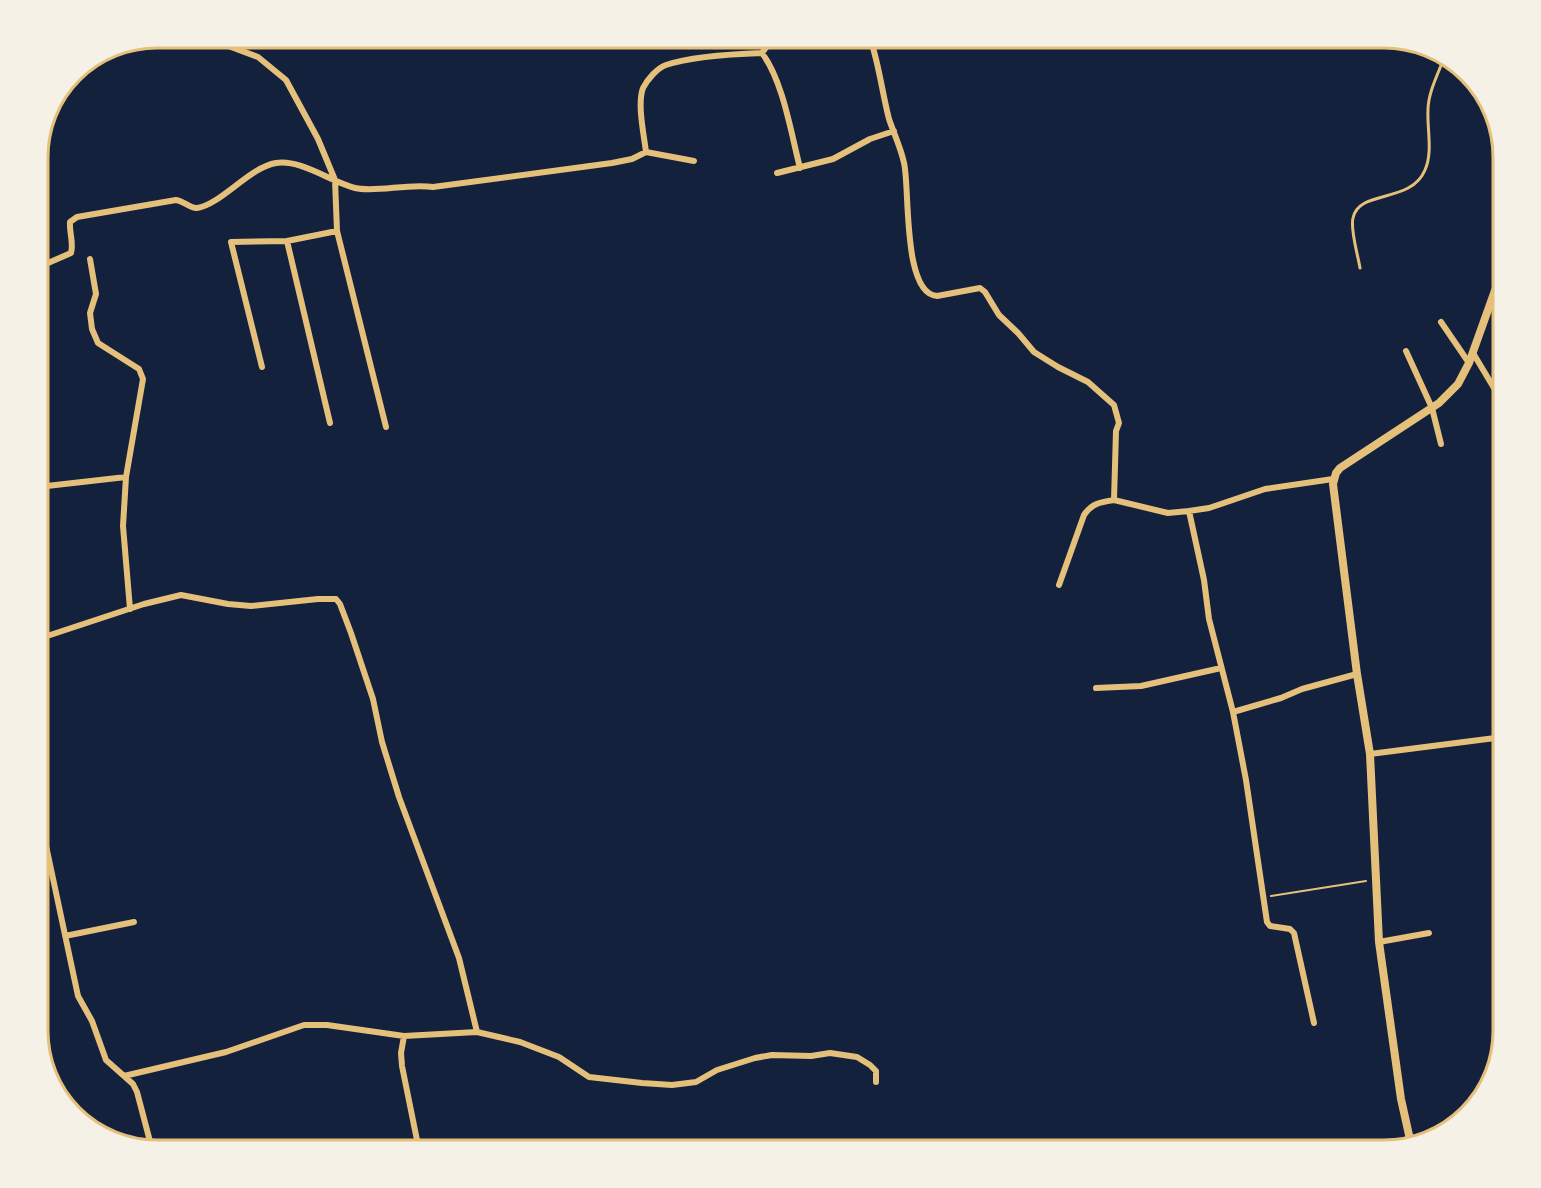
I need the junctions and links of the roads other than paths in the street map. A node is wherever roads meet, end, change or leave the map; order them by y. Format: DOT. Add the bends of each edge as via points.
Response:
graph roads {
  1 [pos="234,48"];
  2 [pos="765,48"];
  3 [pos="873,48"];
  4 [pos="762,53"];
  5 [pos="1441,65"];
  6 [pos="894,132"];
  7 [pos="646,152"];
  8 [pos="694,161"];
  9 [pos="800,168"];
  10 [pos="777,173"];
  11 [pos="335,180"];
  12 [pos="337,231"];
  13 [pos="287,241"];
  14 [pos="90,259"];
  15 [pos="48,263"];
  16 [pos="1360,268"];
  17 [pos="1493,297"];
  18 [pos="1441,322"];
  19 [pos="1406,351"];
  20 [pos="1473,354"];
  21 [pos="1469,363"];
  22 [pos="262,367"];
  23 [pos="1493,387"];
  24 [pos="1432,408"];
  25 [pos="330,423"];
  26 [pos="386,427"];
  27 [pos="1442,444"];
  28 [pos="126,477"];
  29 [pos="1333,479"];
  30 [pos="48,486"];
  31 [pos="1114,500"];
  32 [pos="1189,511"];
  33 [pos="1059,585"];
  34 [pos="130,609"];
  35 [pos="48,636"];
  36 [pos="1221,668"];
  37 [pos="1357,674"];
  38 [pos="1096,688"];
  39 [pos="1233,712"];
  40 [pos="1493,738"];
  41 [pos="1370,754"];
  42 [pos="48,855"];
  43 [pos="134,922"];
  44 [pos="1429,933"];
  45 [pos="65,936"];
  46 [pos="1379,942"];
  47 [pos="1314,1023"];
  48 [pos="477,1032"];
  49 [pos="404,1036"];
  50 [pos="124,1076"];
  51 [pos="876,1082"];
  52 [pos="1409,1137"];
  53 [pos="150,1139"];
  54 [pos="417,1140"];
  1 -- 11 [label="street" via="258,57 286,80"];
  2 -- 4 [label="street"];
  3 -- 6 [label="street"];
  4 -- 7 [label="street" via="720,55 664,66 651,76 641,101"];
  4 -- 9 [label="street" via="781,97"];
  5 -- 16 [label="lane" via="1429,101 1429,154 1418,183 1366,202 1353,218"];
  6 -- 9 [label="street" via="833,159"];
  6 -- 31 [label="street" via="906,168 911,250 925,290 937,296 980,288 1034,352 1088,381 1114,405 1119,423"];
  7 -- 8 [label="street"];
  7 -- 11 [label="street" via="612,164 433,187 356,188"];
  9 -- 10 [label="street"];
  11 -- 12 [label="street"];
  11 -- 15 [label="street" via="293,164 277,163 198,208 176,200 77,217 70,222 71,253"];
  12 -- 13 [label="street"];
  12 -- 26 [label="street"];
  13 -- 22 [label="street" via="231,242"];
  13 -- 25 [label="street"];
  14 -- 28 [label="street" via="96,294 90,314 98,343 139,369 142,375"];
  17 -- 20 [label="street"];
  18 -- 21 [label="street"];
  19 -- 24 [label="street"];
  20 -- 21 [label="street"];
  20 -- 23 [label="street"];
  21 -- 24 [label="street" via="1454,390"];
  24 -- 27 [label="street"];
  24 -- 29 [label="street" via="1340,468"];
  28 -- 30 [label="street"];
  28 -- 34 [label="street" via="123,526"];
  29 -- 32 [label="street" via="1265,489"];
  29 -- 37 [label="street"];
  31 -- 32 [label="street" via="1168,513"];
  31 -- 33 [label="street" via="1097,503 1084,515"];
  32 -- 36 [label="street"];
  34 -- 35 [label="street"];
  34 -- 48 [label="street" via="181,596 251,606 336,599 373,699 399,797 459,958"];
  36 -- 38 [label="street" via="1141,686"];
  36 -- 39 [label="street"];
  37 -- 39 [label="street"];
  37 -- 41 [label="street"];
  39 -- 47 [label="street" via="1250,798 1267,922 1294,933"];
  40 -- 41 [label="street"];
  41 -- 46 [label="street"];
  42 -- 45 [label="street"];
  43 -- 45 [label="street"];
  44 -- 46 [label="street"];
  45 -- 50 [label="street" via="78,996 106,1060"];
  46 -- 52 [label="street"];
  48 -- 49 [label="street"];
  48 -- 51 [label="street" via="520,1042 559,1057 589,1077 606,1080 672,1085 696,1082 717,1070 764,1056 830,1053 857,1057 870,1065 876,1071"];
  49 -- 50 [label="street" via="304,1025 226,1052"];
  49 -- 54 [label="street" via="402,1066"];
  50 -- 53 [label="street" via="133,1084 141,1102"];
}
